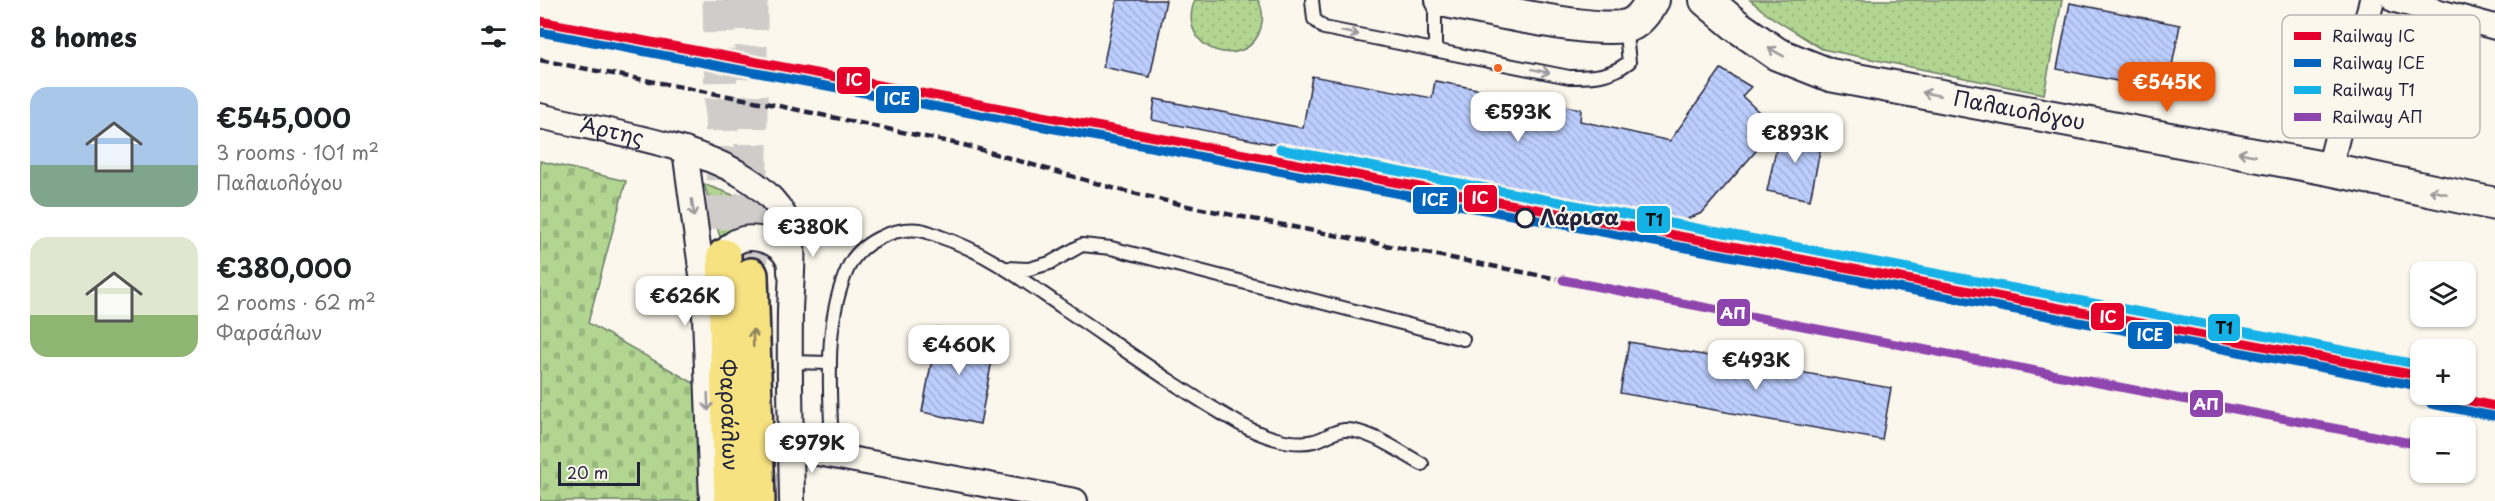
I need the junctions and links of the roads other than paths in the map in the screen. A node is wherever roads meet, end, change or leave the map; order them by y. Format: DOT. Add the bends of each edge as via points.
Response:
graph roads {
  1 [pos="1312,0"];
  2 [pos="1435,0"];
  3 [pos="1442,0"];
  4 [pos="1653,0"];
  5 [pos="1706,0"];
  6 [pos="2372,0"];
  7 [pos="2395,0"];
  8 [pos="2368,15"];
  9 [pos="2451,15"];
  10 [pos="2480,23"];
  11 [pos="1625,26"];
  12 [pos="2495,27"];
  13 [pos="1435,49"];
  14 [pos="540,116"];
  15 [pos="2337,138"];
  16 [pos="685,150"];
  17 [pos="2329,169"];
  18 [pos="2495,204"];
  19 [pos="724,256"];
  20 [pos="1004,267"];
  21 [pos="751,275"];
  22 [pos="791,275"];
  23 [pos="704,290"];
  24 [pos="1463,339"];
  25 [pos="790,362"];
  26 [pos="830,363"];
  27 [pos="791,448"];
  28 [pos="832,456"];
  29 [pos="1422,464"];
  30 [pos="712,501"];
  31 [pos="730,501"];
  32 [pos="758,501"];
  33 [pos="792,501"];
  34 [pos="1075,501"];
  1 -- 13 [label="lane, one-way" via="1314,19 1324,28"];
  2 -- 13 [label="lane"];
  3 -- 11 [label="street" via="1567,23"];
  4 -- 11 [label="street" via="1639,20"];
  17 -- 5 [label="street, Παλαιολόγου, one-way" via="1830,75 1777,54"];
  6 -- 8 [label="street"];
  7 -- 9 [label="street"];
  10 -- 12 [label="street"];
  13 -- 11 [label="lane, one-way" via="1557,75 1593,78 1615,72 1629,62"];
  14 -- 16 [label="street, Άρτης"];
  15 -- 17 [label="street"];
  16 -- 22 [label="street" via="744,176 774,202 789,227"];
  16 -- 23 [label="street, one-way"];
  18 -- 17 [label="street, Παλαιολόγου, one-way"];
  19 -- 31 [label="main road, Φαρσάλων"];
  20 -- 24 [label="lane" via="1029,268 1050,263 1082,245 1111,248"];
  20 -- 26 [label="lane" via="965,245 919,230 892,233 864,246 848,267 835,308"];
  20 -- 29 [label="lane" via="1179,387 1242,425 1272,438 1293,441 1313,441 1343,430 1356,431"];
  32 -- 21 [label="main road, Φαρσάλων, one-way"];
  22 -- 23 [label="street" via="787,257 777,247 769,241 746,239 727,250"];
  22 -- 25 [label="street"];
  23 -- 30 [label="street, one-way"];
  25 -- 26 [label="lane"];
  25 -- 27 [label="street"];
  26 -- 28 [label="lane"];
  27 -- 28 [label="street"];
  27 -- 33 [label="street"];
  28 -- 34 [label="street"];
}
